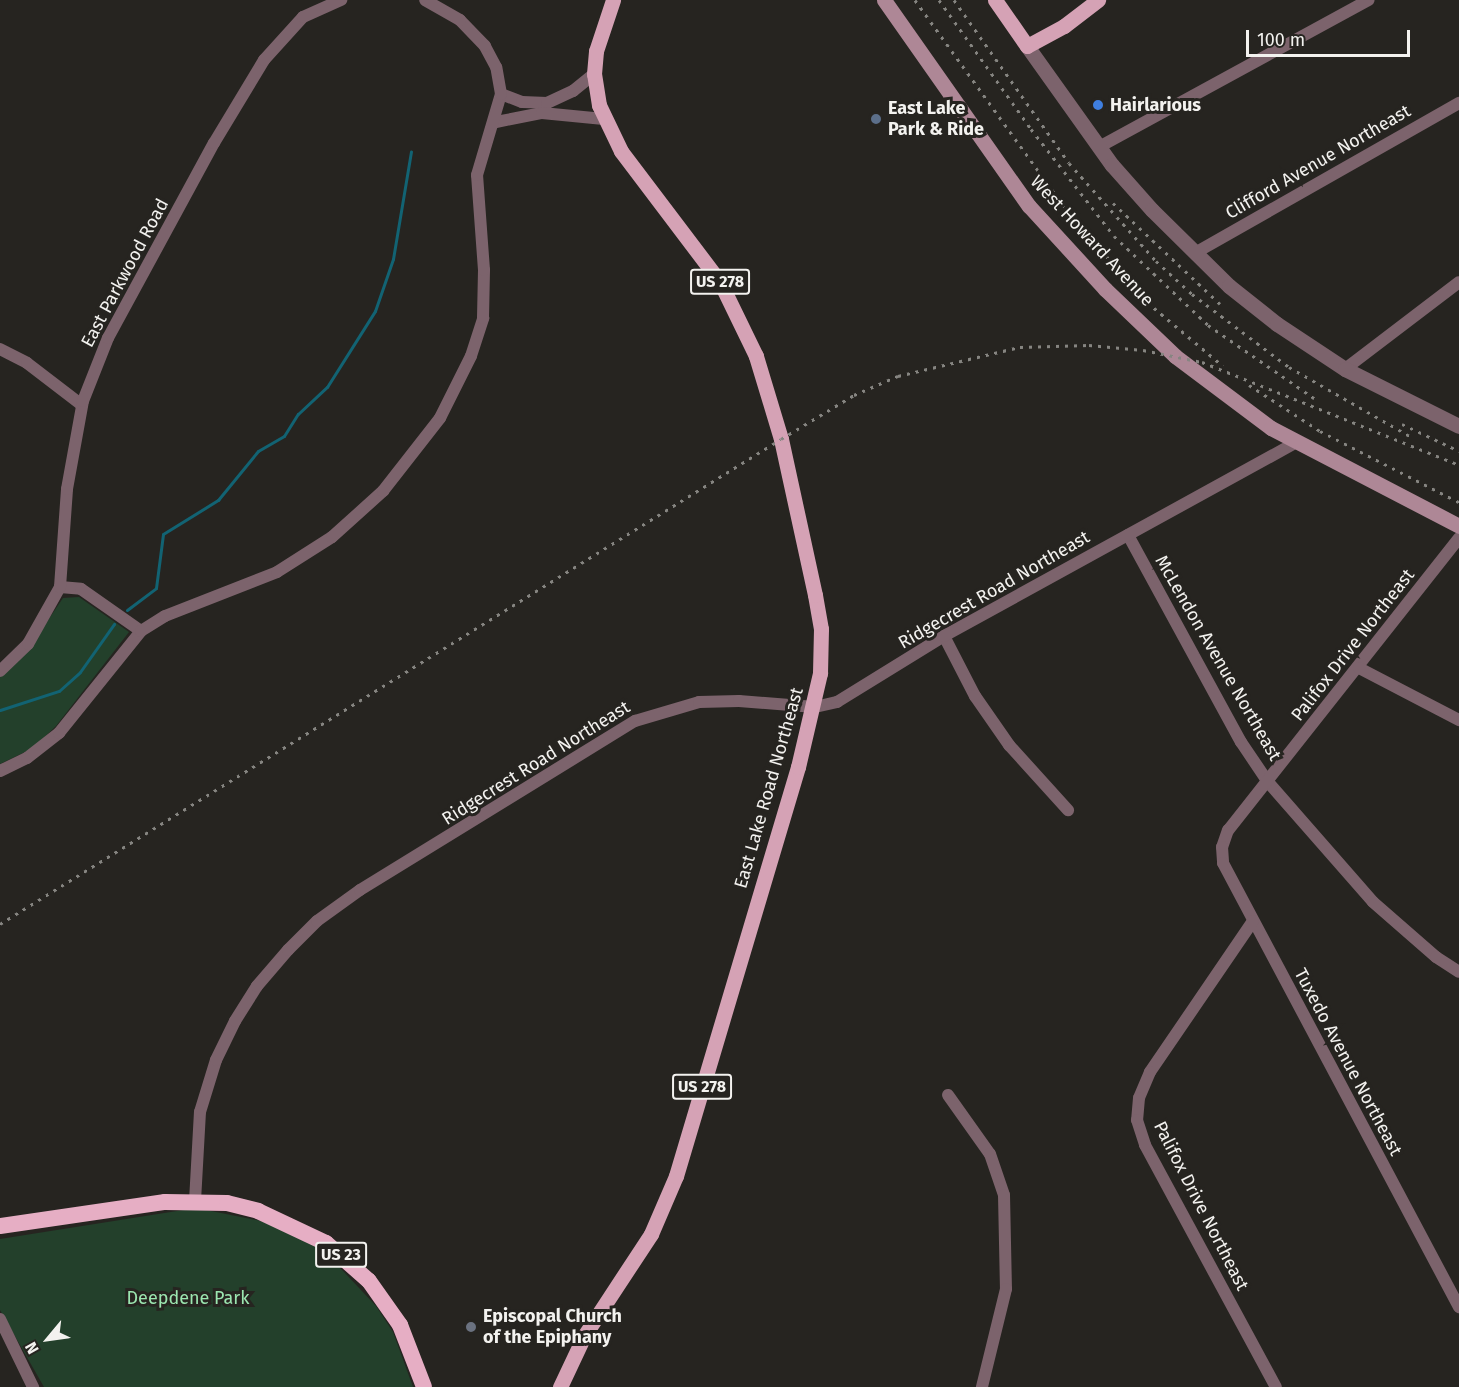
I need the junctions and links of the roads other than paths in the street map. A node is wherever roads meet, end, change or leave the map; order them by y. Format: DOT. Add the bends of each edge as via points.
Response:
graph roads {
  1 [pos="341,0"];
  2 [pos="425,0"];
  3 [pos="613,0"];
  4 [pos="884,0"];
  5 [pos="995,0"];
  6 [pos="1098,0"];
  7 [pos="1369,0"];
  8 [pos="1027,46"];
  9 [pos="594,74"];
  10 [pos="501,94"];
  11 [pos="1459,103"];
  12 [pos="604,120"];
  13 [pos="496,122"];
  14 [pos="1099,147"];
  15 [pos="1194,253"];
  16 [pos="1459,282"];
  17 [pos="0,349"];
  18 [pos="1345,369"];
  19 [pos="82,405"];
  20 [pos="1459,426"];
  21 [pos="1295,443"];
  22 [pos="1459,526"];
  23 [pos="1128,535"];
  24 [pos="1459,538"];
  25 [pos="60,587"];
  26 [pos="141,631"];
  27 [pos="944,636"];
  28 [pos="1359,668"];
  29 [pos="0,671"];
  30 [pos="815,707"];
  31 [pos="1459,720"];
  32 [pos="0,771"];
  33 [pos="1268,782"];
  34 [pos="1068,810"];
  35 [pos="1228,830"];
  36 [pos="1253,921"];
  37 [pos="1459,972"];
  38 [pos="948,1095"];
  39 [pos="195,1201"];
  40 [pos="1,1227"];
  41 [pos="1459,1307"];
  42 [pos="0,1319"];
  43 [pos="33,1387"];
  44 [pos="423,1387"];
  45 [pos="560,1387"];
  46 [pos="982,1387"];
  47 [pos="1276,1387"];
  1 -- 19 [label="street, East Parkwood Road" via="303,17 264,60 242,94 108,338"];
  2 -- 10 [label="street" via="460,20 486,46 496,67"];
  3 -- 9 [label="main road, East Lake Road Northeast / US 278" via="596,51"];
  4 -- 21 [label="main road, West Howard Avenue" via="1029,206 1105,289 1175,356 1245,411"];
  5 -- 8 [label="main road"];
  6 -- 8 [label="main road" via="1064,26"];
  7 -- 14 [label="street"];
  8 -- 14 [label="street"];
  9 -- 10 [label="street" via="573,91 547,103 522,102"];
  9 -- 12 [label="main road, East Lake Road Northeast / US 278"];
  10 -- 13 [label="street"];
  11 -- 15 [label="street, Clifford Avenue Northeast"];
  12 -- 13 [label="street" via="542,113"];
  12 -- 30 [label="main road, East Lake Road Northeast / US 278" via="621,151 720,282 756,356 781,439 819,615 820,673"];
  13 -- 26 [label="street" via="484,144 477,175 484,270 483,318 471,356 440,418 383,491 332,537 277,572 165,616"];
  14 -- 15 [label="street"];
  15 -- 18 [label="street" via="1268,317"];
  16 -- 18 [label="street"];
  17 -- 19 [label="street" via="27,363"];
  18 -- 20 [label="street"];
  19 -- 25 [label="street, East Parkwood Road" via="67,489"];
  21 -- 22 [label="main road, West Howard Avenue"];
  21 -- 23 [label="street, Ridgecrest Road Northeast"];
  23 -- 27 [label="street, Ridgecrest Road Northeast"];
  23 -- 33 [label="street, McLendon Avenue Northeast" via="1241,742"];
  24 -- 28 [label="street, Palifox Drive Northeast"];
  25 -- 26 [label="street" via="81,589"];
  25 -- 29 [label="street, East Parkwood Road" via="28,644"];
  26 -- 32 [label="street" via="59,733 27,758"];
  27 -- 30 [label="street, Ridgecrest Road Northeast" via="837,702"];
  27 -- 34 [label="street" via="975,696 1009,745"];
  28 -- 31 [label="street"];
  28 -- 33 [label="street, Palifox Drive Northeast"];
  30 -- 39 [label="street, Ridgecrest Road Northeast" via="699,702 635,721 360,890 317,921 257,986 216,1060 200,1112"];
  30 -- 45 [label="main road, East Lake Road Northeast / US 278" via="676,1176 655,1226 584,1336"];
  33 -- 35 [label="street, Palifox Drive Northeast"];
  33 -- 37 [label="street, McLendon Avenue Northeast" via="1373,902"];
  35 -- 36 [label="street, Tuxedo Avenue Northeast" via="1222,847 1223,863"];
  36 -- 41 [label="street, Tuxedo Avenue Northeast"];
  36 -- 47 [label="street, Palifox Drive Northeast" via="1150,1072 1139,1098 1137,1120 1145,1145"];
  38 -- 46 [label="street" via="990,1154 1004,1195 1006,1289"];
  39 -- 40 [label="highway, US 23"];
  39 -- 44 [label="highway, US 23" via="258,1211 326,1243 369,1281 392,1312 409,1345"];
  42 -- 43 [label="street"];
}
